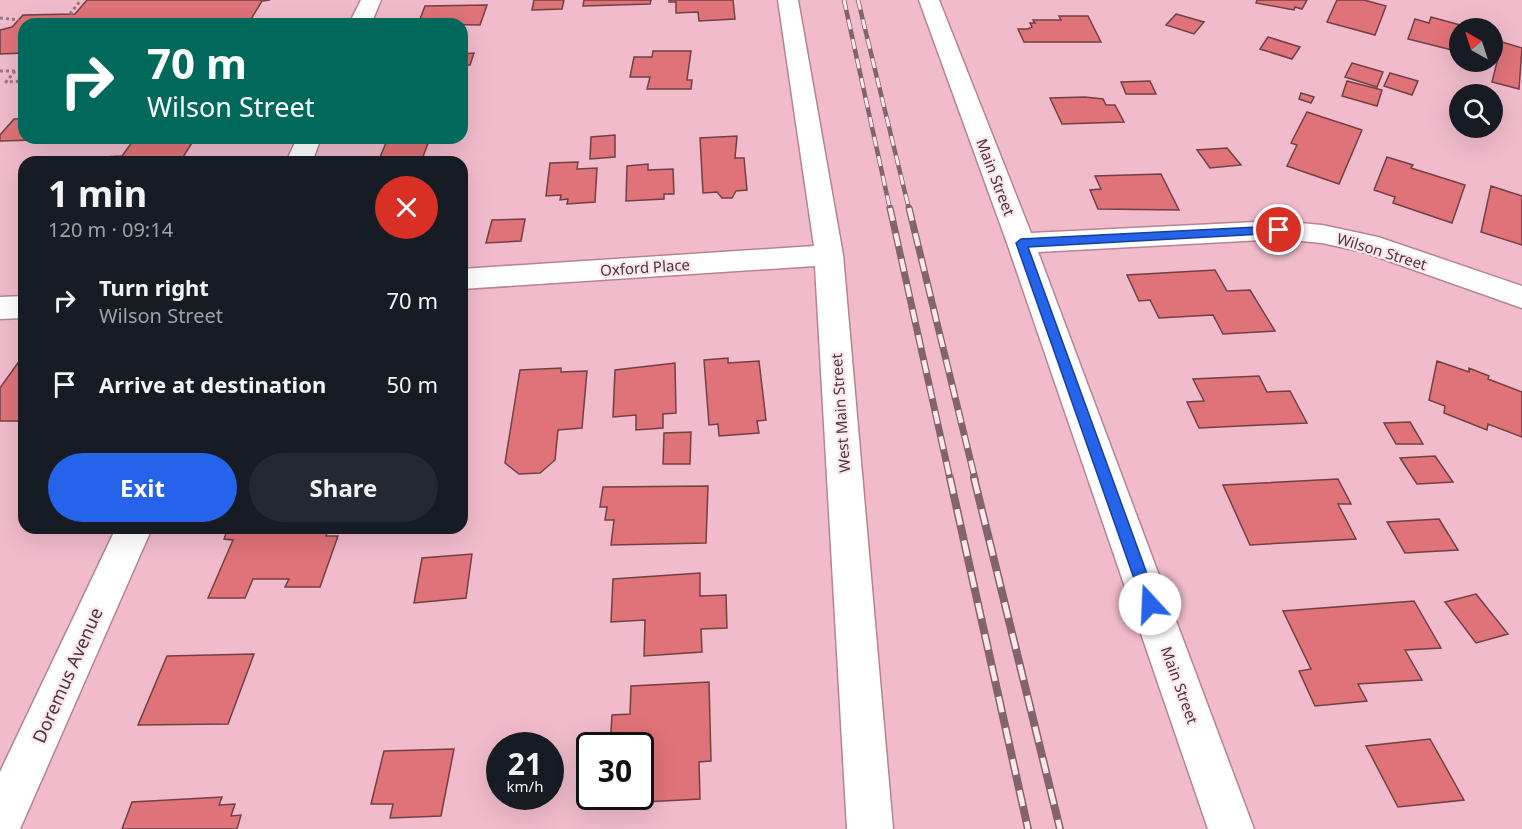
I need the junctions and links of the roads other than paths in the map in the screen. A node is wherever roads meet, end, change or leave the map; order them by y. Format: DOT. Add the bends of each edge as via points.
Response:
graph roads {
  1 [pos="371,0"];
  2 [pos="788,0"];
  3 [pos="929,0"];
  4 [pos="363,18"];
  5 [pos="1021,243"];
  6 [pos="829,255"];
  7 [pos="468,279"];
  8 [pos="1522,297"];
  9 [pos="18,307"];
  10 [pos="0,308"];
  11 [pos="131,534"];
  12 [pos="0,822"];
  13 [pos="870,829"];
  14 [pos="1231,829"];
  1 -- 4 [label="street"];
  2 -- 6 [label="street, West Main Street"];
  3 -- 5 [label="street, Main Street"];
  5 -- 8 [label="street, Wilson Street" via="1279,230 1322,234 1368,244"];
  5 -- 14 [label="street, Main Street"];
  6 -- 7 [label="street, Oxford Place"];
  6 -- 13 [label="street, West Main Street"];
  9 -- 10 [label="street"];
  11 -- 12 [label="street, Doremus Avenue"];
}
